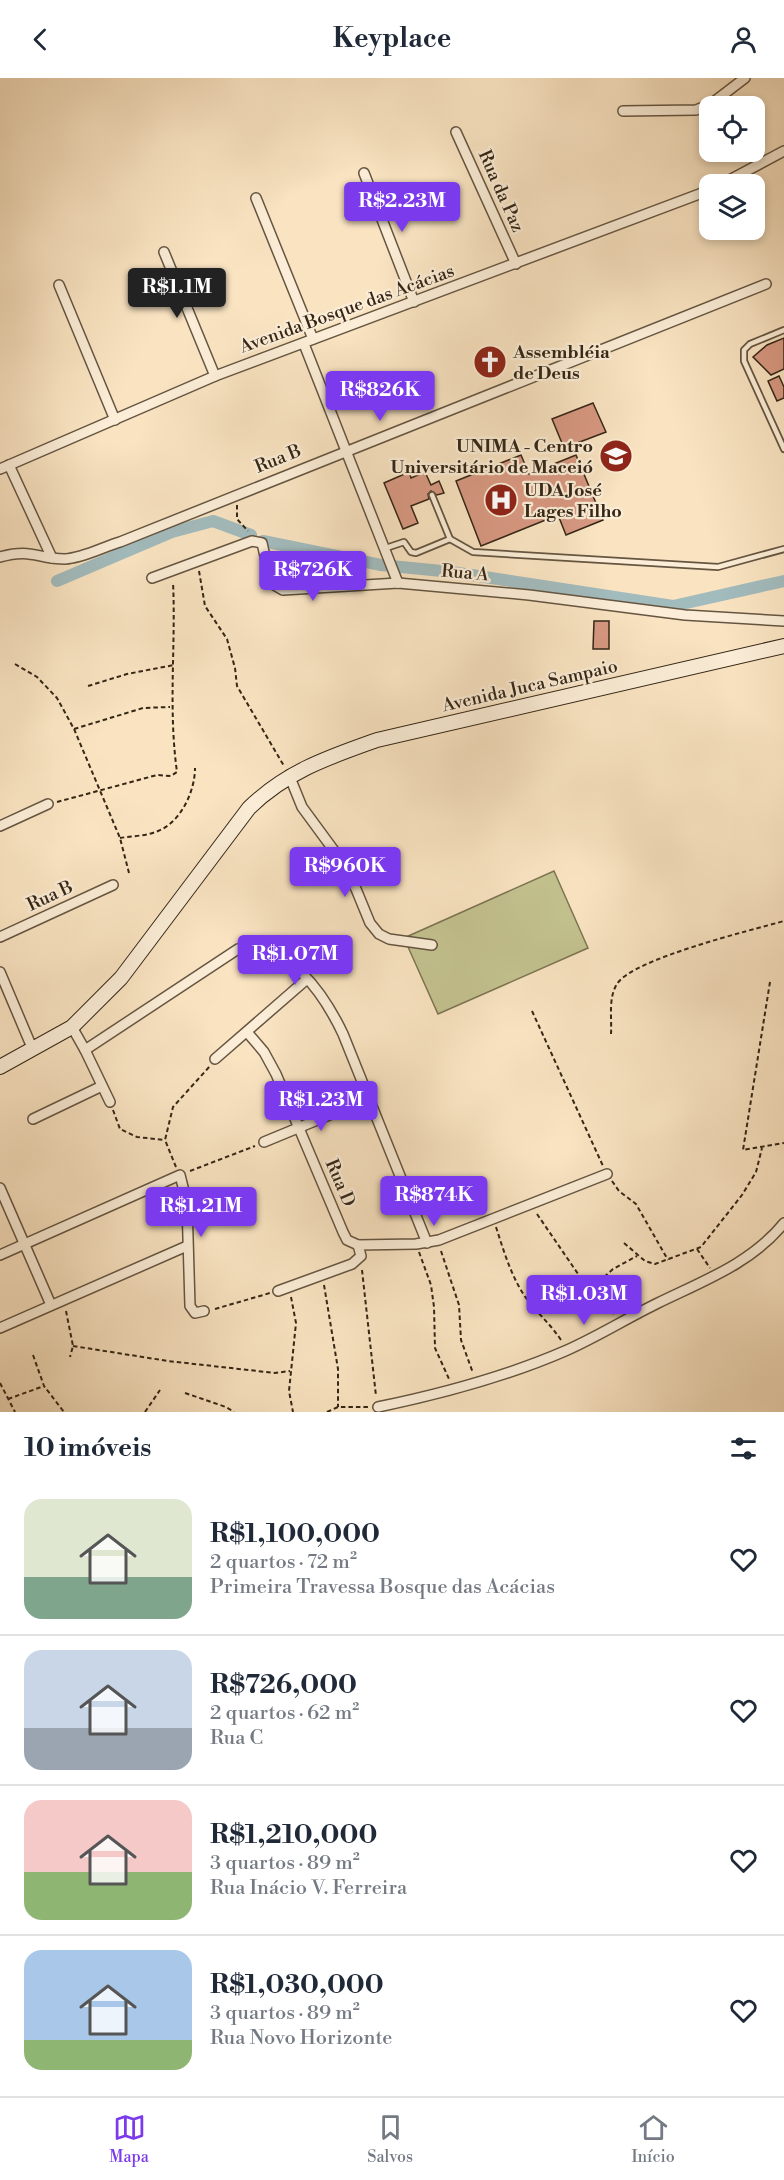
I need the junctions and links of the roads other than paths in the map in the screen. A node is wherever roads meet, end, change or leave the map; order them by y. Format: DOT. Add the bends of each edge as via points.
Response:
graph roads {
  1 [pos="745,78"];
  2 [pos="623,111"];
  3 [pos="456,132"];
  4 [pos="784,151"];
  5 [pos="364,173"];
  6 [pos="741,174"];
  7 [pos="699,194"];
  8 [pos="256,198"];
  9 [pos="164,252"];
  10 [pos="516,264"];
  11 [pos="766,284"];
  12 [pos="58,285"];
  13 [pos="414,302"];
  14 [pos="784,330"];
  15 [pos="309,342"];
  16 [pos="215,376"];
  17 [pos="115,420"];
  18 [pos="347,449"];
  19 [pos="784,449"];
  20 [pos="5,467"];
  21 [pos="432,495"];
  22 [pos="450,539"];
  23 [pos="784,549"];
  24 [pos="388,553"];
  25 [pos="0,557"];
  26 [pos="52,558"];
  27 [pos="152,578"];
  28 [pos="396,579"];
  29 [pos="784,621"];
  30 [pos="784,646"];
  31 [pos="289,775"];
  32 [pos="48,804"];
  33 [pos="0,826"];
  34 [pos="113,885"];
  35 [pos="0,937"];
  36 [pos="432,945"];
  37 [pos="0,972"];
  38 [pos="307,979"];
  39 [pos="72,1028"];
  40 [pos="247,1032"];
  41 [pos="33,1050"];
  42 [pos="85,1050"];
  43 [pos="215,1059"];
  44 [pos="0,1067"];
  45 [pos="102,1086"];
  46 [pos="368,1099"];
  47 [pos="110,1102"];
  48 [pos="33,1119"];
  49 [pos="298,1126"];
  50 [pos="264,1142"];
  51 [pos="607,1174"];
  52 [pos="0,1188"];
  53 [pos="784,1223"];
  54 [pos="427,1243"];
  55 [pos="25,1244"];
  56 [pos="358,1245"];
  57 [pos="187,1246"];
  58 [pos="0,1256"];
  59 [pos="278,1291"];
  60 [pos="51,1305"];
  61 [pos="204,1311"];
  62 [pos="0,1328"];
  63 [pos="378,1407"];
  1 -- 2 [label="street" via="711,104 696,110"];
  3 -- 10 [label="street, Rua da Paz"];
  4 -- 6 [label="street"];
  5 -- 13 [label="street"];
  7 -- 10 [label="street, Avenida Bosque das Acácias"];
  8 -- 15 [label="street"];
  9 -- 16 [label="street"];
  10 -- 13 [label="street, Avenida Bosque das Acácias"];
  11 -- 18 [label="street, Rua B"];
  12 -- 17 [label="street"];
  13 -- 15 [label="street, Avenida Bosque das Acácias"];
  14 -- 19 [label="lane" via="744,350 744,362"];
  15 -- 16 [label="street, Avenida Bosque das Acácias"];
  15 -- 18 [label="street"];
  16 -- 17 [label="street, Avenida Bosque das Acácias"];
  17 -- 20 [label="street, Avenida Bosque das Acácias"];
  18 -- 24 [label="street"];
  18 -- 26 [label="street, Rua B" via="120,542 68,559"];
  20 -- 26 [label="street"];
  21 -- 22 [label="lane"];
  22 -- 23 [label="lane" via="474,552 718,567"];
  22 -- 24 [label="lane" via="416,553 404,542"];
  24 -- 28 [label="street"];
  25 -- 26 [label="street, Rua B" via="26,551"];
  27 -- 28 [label="street, Rua A" via="252,541 262,543 271,583 278,588 351,587"];
  28 -- 29 [label="street, Rua A" via="685,615"];
  30 -- 31 [label="main road, Avenida Juca Sampaio" via="377,740"];
  31 -- 36 [label="street" via="302,807 338,856 374,929 389,939"];
  31 -- 39 [label="main road, Avenida Juca Sampaio" via="249,808 121,978"];
  32 -- 33 [label="street"];
  34 -- 35 [label="street, Rua B"];
  37 -- 41 [label="street"];
  38 -- 40 [label="street"];
  38 -- 42 [label="street" via="290,963 262,948 238,950"];
  38 -- 46 [label="street" via="330,1006"];
  39 -- 41 [label="main road, Avenida Juca Sampaio"];
  39 -- 42 [label="street"];
  40 -- 43 [label="street"];
  40 -- 49 [label="street, Rua D" via="272,1067"];
  41 -- 44 [label="main road, Avenida Juca Sampaio"];
  42 -- 45 [label="street"];
  45 -- 47 [label="street"];
  45 -- 48 [label="street"];
  46 -- 49 [label="street"];
  46 -- 54 [label="street"];
  49 -- 50 [label="street"];
  49 -- 56 [label="street, Rua D" via="347,1240"];
  51 -- 54 [label="street"];
  52 -- 55 [label="street"];
  53 -- 63 [label="street" via="761,1247 715,1275 567,1350 477,1383"];
  54 -- 56 [label="street"];
  55 -- 57 [label="street" via="180,1175 187,1203"];
  55 -- 58 [label="street"];
  55 -- 60 [label="street"];
  56 -- 59 [label="street" via="361,1257 352,1264"];
  57 -- 60 [label="street"];
  57 -- 61 [label="street" via="191,1308 195,1313"];
  60 -- 62 [label="street"];
}
